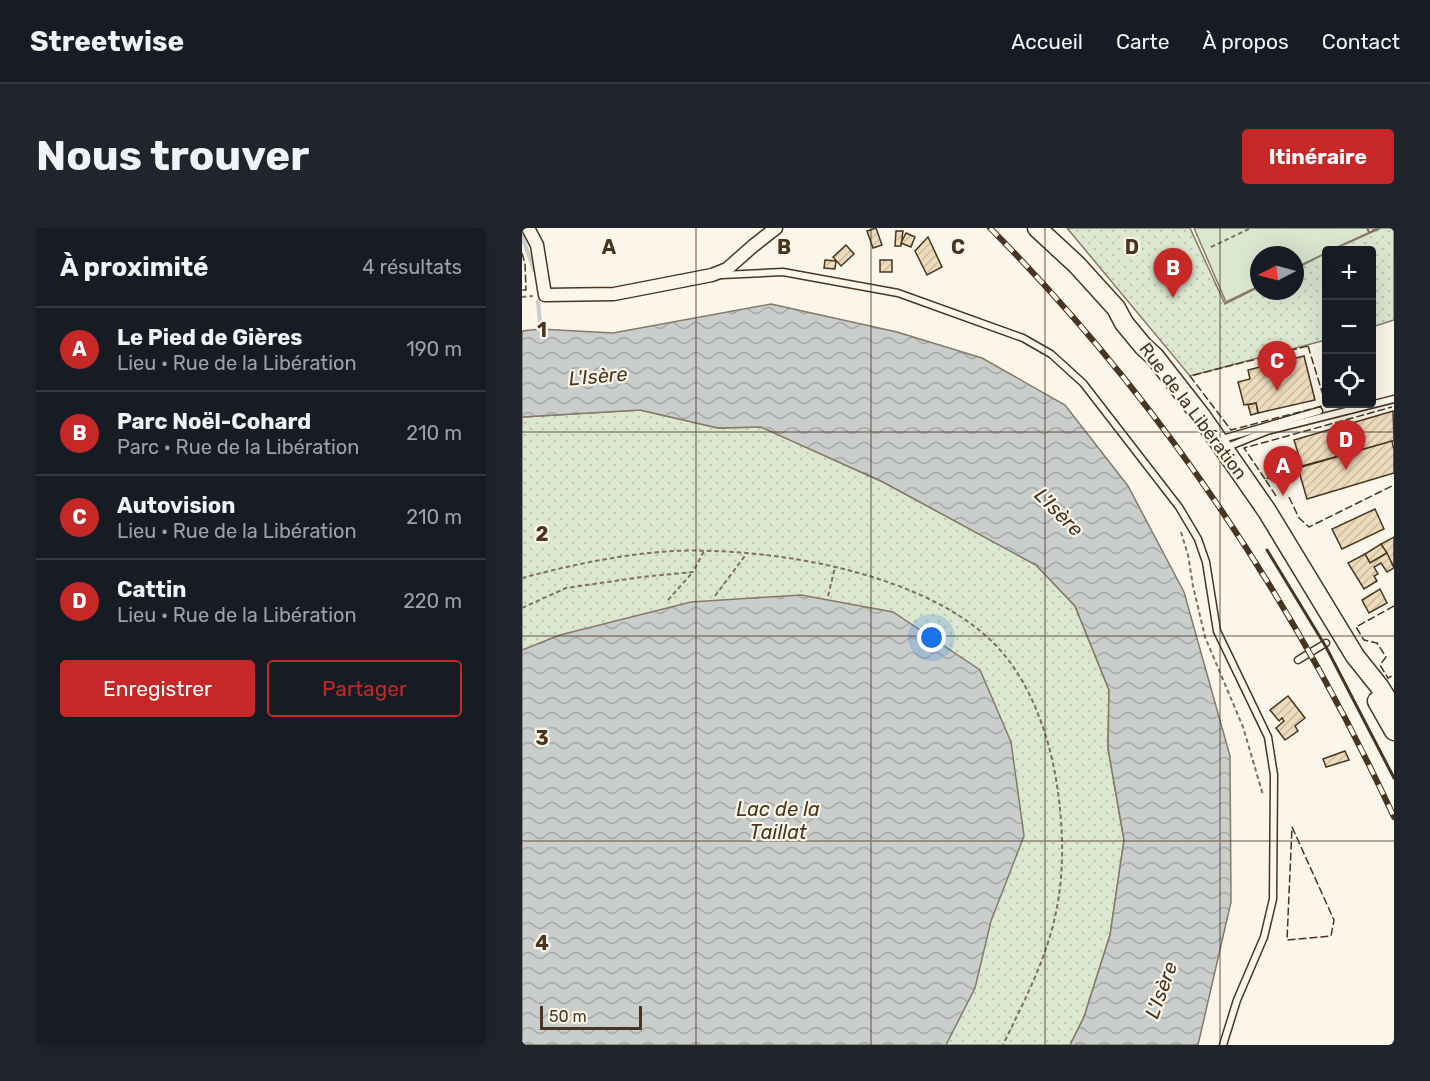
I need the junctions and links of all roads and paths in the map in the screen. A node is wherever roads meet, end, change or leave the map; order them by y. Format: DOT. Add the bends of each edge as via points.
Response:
graph roads {
  1 [pos="528,228"];
  2 [pos="776,228"];
  3 [pos="1037,228"];
  4 [pos="1052,228"];
  5 [pos="1251,228"];
  6 [pos="1367,228"];
  7 [pos="1380,228"];
  8 [pos="1211,247"];
  9 [pos="1077,265"];
  10 [pos="712,275"];
  11 [pos="1394,399"];
  12 [pos="1319,411"];
  13 [pos="1222,444"];
  14 [pos="704,551"];
  15 [pos="747,553"];
  16 [pos="836,567"];
  17 [pos="693,572"];
  18 [pos="522,578"];
  19 [pos="715,596"];
  20 [pos="828,596"];
  21 [pos="668,600"];
  22 [pos="522,608"];
  23 [pos="1326,643"];
  24 [pos="1355,656"];
  25 [pos="1298,660"];
  26 [pos="1394,710"];
  27 [pos="1394,731"];
  28 [pos="1003,1045"];
  29 [pos="1223,1045"];
  1 -- 10 [label="street" via="537,245 545,295 614,294"];
  2 -- 10 [label="street" via="727,269"];
  3 -- 9 [label="main road, Rue de la Libération"];
  4 -- 9 [label="main road, Rue de la Libération"];
  5 -- 8 [label="path"];
  6 -- 7 [label="path" via="1369,232"];
  9 -- 13 [label="main road, Rue de la Libération" via="1116,308"];
  10 -- 29 [label="lane" via="783,272 898,293 1023,338 1051,354 1083,383 1179,507 1198,539 1206,562 1217,630 1268,737 1274,775 1273,899 1264,937"];
  11 -- 13 [label="lane"];
  12 -- 13 [label="lane"];
  13 -- 24 [label="main road, Rue de la Libération"];
  14 -- 15 [label="path"];
  14 -- 17 [label="path"];
  14 -- 18 [label="path" via="642,554"];
  15 -- 16 [label="path"];
  15 -- 19 [label="path"];
  16 -- 20 [label="path"];
  16 -- 28 [label="path" via="889,581 980,630 1016,669 1047,741 1061,807 1060,887 1039,967"];
  17 -- 21 [label="path"];
  17 -- 22 [label="path" via="566,588"];
  23 -- 25 [label="lane"];
  24 -- 26 [label="main road, Rue de la Libération"];
  24 -- 27 [label="main road, Rue de la Libération"];
}
